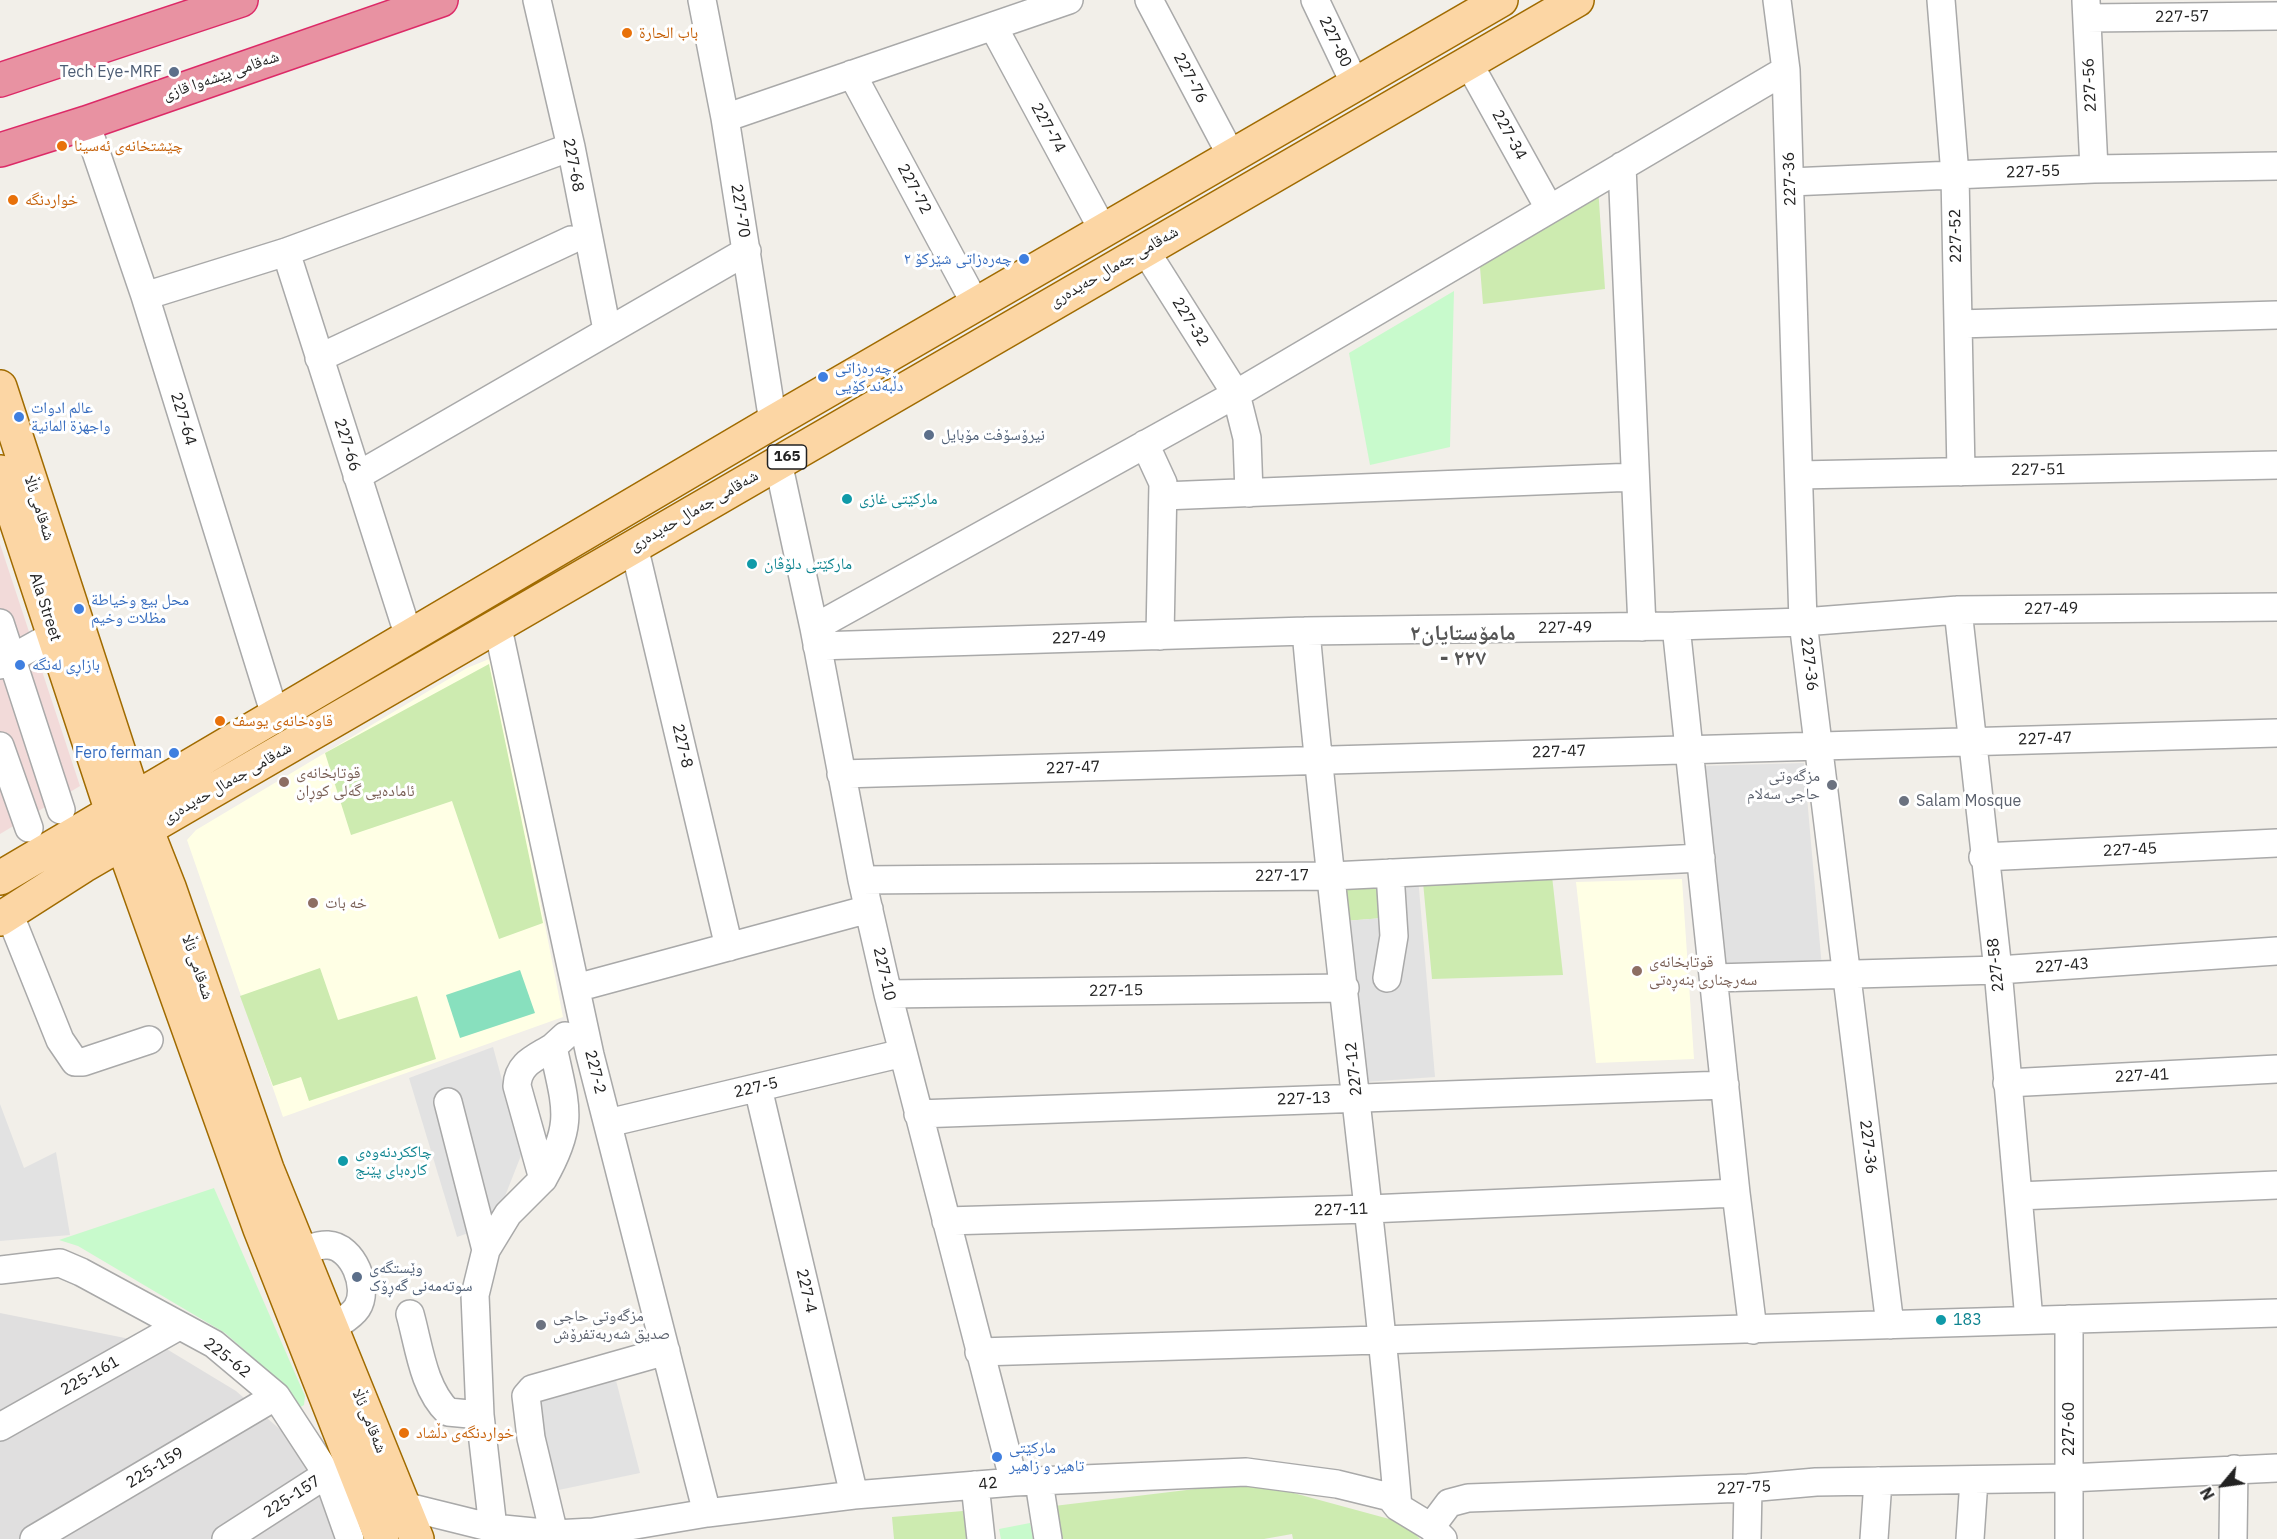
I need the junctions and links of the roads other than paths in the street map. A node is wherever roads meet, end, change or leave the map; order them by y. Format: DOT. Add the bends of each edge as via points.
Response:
graph roads {
  1 [pos="241,0"];
  2 [pos="441,0"];
  3 [pos="537,0"];
  4 [pos="702,0"];
  5 [pos="1069,0"];
  6 [pos="1149,0"];
  7 [pos="1316,0"];
  8 [pos="1501,0"];
  9 [pos="1577,0"];
  10 [pos="1777,0"];
  11 [pos="1941,0"];
  12 [pos="212,5"];
  13 [pos="2239,8"];
  14 [pos="2086,9"];
  15 [pos="2277,16"];
  16 [pos="993,26"];
  17 [pos="1468,62"];
  18 [pos="1786,70"];
  19 [pos="852,74"];
  20 [pos="0,80"];
  21 [pos="1356,84"];
  22 [pos="725,118"];
  23 [pos="86,123"];
  24 [pos="571,147"];
  25 [pos="0,150"];
  26 [pos="1231,155"];
  27 [pos="1622,166"];
  28 [pos="2277,166"];
  29 [pos="2094,169"];
  30 [pos="1954,175"];
  31 [pos="1790,182"];
  32 [pos="1549,208"];
  33 [pos="1103,230"];
  34 [pos="571,240"];
  35 [pos="1145,250"];
  36 [pos="747,251"];
  37 [pos="285,252"];
  38 [pos="1038,268"];
  39 [pos="145,296"];
  40 [pos="1056,301"];
  41 [pos="976,305"];
  42 [pos="2277,315"];
  43 [pos="1958,324"];
  44 [pos="607,330"];
  45 [pos="319,358"];
  46 [pos="0,387"];
  47 [pos="1236,394"];
  48 [pos="773,422"];
  49 [pos="1145,444"];
  50 [pos="778,462"];
  51 [pos="2277,465"];
  52 [pos="0,472"];
  53 [pos="1961,472"];
  54 [pos="1799,475"];
  55 [pos="357,476"];
  56 [pos="1635,477"];
  57 [pos="1249,493"];
  58 [pos="1163,496"];
  59 [pos="634,546"];
  60 [pos="2277,606"];
  61 [pos="1958,610"];
  62 [pos="1803,622"];
  63 [pos="0,623"];
  64 [pos="1676,626"];
  65 [pos="1642,627"];
  66 [pos="498,628"];
  67 [pos="1306,631"];
  68 [pos="1160,636"];
  69 [pos="409,637"];
  70 [pos="816,637"];
  71 [pos="41,642"];
  72 [pos="6,662"];
  73 [pos="275,715"];
  74 [pos="2277,733"];
  75 [pos="1971,741"];
  76 [pos="0,746"];
  77 [pos="1819,746"];
  78 [pos="1688,748"];
  79 [pos="1318,760"];
  80 [pos="841,774"];
  81 [pos="123,804"];
  82 [pos="61,810"];
  83 [pos="29,828"];
  84 [pos="135,837"];
  85 [pos="2277,843"];
  86 [pos="1983,857"];
  87 [pos="1701,858"];
  88 [pos="1390,873"];
  89 [pos="1332,876"];
  90 [pos="0,878"];
  91 [pos="862,880"];
  92 [pos="869,909"];
  93 [pos="5,916"];
  94 [pos="729,947"];
  95 [pos="2277,951"];
  96 [pos="1998,970"];
  97 [pos="1847,972"];
  98 [pos="1387,978"];
  99 [pos="1714,978"];
  100 [pos="576,988"];
  101 [pos="1345,988"];
  102 [pos="888,993"];
  103 [pos="582,1018"];
  104 [pos="149,1040"];
  105 [pos="553,1047"];
  106 [pos="903,1053"];
  107 [pos="2277,1069"];
  108 [pos="2007,1083"];
  109 [pos="1725,1085"];
  110 [pos="758,1088"];
  111 [pos="1357,1097"];
  112 [pos="448,1102"];
  113 [pos="918,1114"];
  114 [pos="608,1123"];
  115 [pos="543,1179"];
  116 [pos="2277,1185"];
  117 [pos="1736,1194"];
  118 [pos="2018,1196"];
  119 [pos="1369,1209"];
  120 [pos="946,1221"];
  121 [pos="486,1250"];
  122 [pos="300,1251"];
  123 [pos="30,1267"];
  124 [pos="0,1269"];
  125 [pos="0,1281"];
  126 [pos="2277,1313"];
  127 [pos="410,1314"];
  128 [pos="2069,1319"];
  129 [pos="2029,1320"];
  130 [pos="1890,1325"];
  131 [pos="179,1326"];
  132 [pos="332,1328"];
  133 [pos="1753,1330"];
  134 [pos="1384,1339"];
  135 [pos="666,1351"];
  136 [pos="980,1352"];
  137 [pos="276,1396"];
  138 [pos="480,1414"];
  139 [pos="0,1427"];
  140 [pos="2277,1468"];
  141 [pos="2234,1469"];
  142 [pos="327,1474"];
  143 [pos="2069,1478"];
  144 [pos="1974,1480"];
  145 [pos="1878,1481"];
  146 [pos="1027,1482"];
  147 [pos="975,1485"];
  148 [pos="1748,1488"];
  149 [pos="854,1495"];
  150 [pos="404,1506"];
  151 [pos="1398,1507"];
  152 [pos="707,1513"];
  153 [pos="493,1528"];
  154 [pos="1437,1533"];
  155 [pos="549,1537"];
  156 [pos="34,1539"];
  157 [pos="226,1539"];
  158 [pos="350,1539"];
  159 [pos="382,1539"];
  160 [pos="417,1539"];
  161 [pos="981,1539"];
  162 [pos="1048,1539"];
  163 [pos="1747,1539"];
  164 [pos="1874,1539"];
  165 [pos="1970,1539"];
  166 [pos="2069,1539"];
  167 [pos="2233,1539"];
  1 -- 12 [label="highway"];
  2 -- 23 [label="highway, شەقامی پێشەوا قازی"];
  3 -- 24 [label="street, 227-68"];
  4 -- 22 [label="street, 227-70"];
  5 -- 16 [label="street"];
  6 -- 26 [label="street, 227-76"];
  7 -- 21 [label="street, 227-80"];
  8 -- 21 [label="main road, شەقامی جەمال حەیدەری / 165"];
  9 -- 17 [label="main road, شەقامی جەمال حەیدەری / 165"];
  10 -- 18 [label="street, 227-36"];
  11 -- 30 [label="street, 227-52"];
  12 -- 20 [label="highway"];
  13 -- 14 [label="street, 227-57"];
  13 -- 15 [label="street, 227-57"];
  14 -- 29 [label="street, 227-56"];
  16 -- 19 [label="street"];
  16 -- 33 [label="street, 227-74"];
  17 -- 32 [label="street, 227-34"];
  17 -- 35 [label="main road, شەقامی جەمال حەیدەری / 165"];
  18 -- 27 [label="street"];
  18 -- 31 [label="street, 227-36"];
  19 -- 22 [label="street"];
  19 -- 41 [label="street, 227-72"];
  21 -- 26 [label="main road, شەقامی جەمال حەیدەری / 165"];
  22 -- 36 [label="street, 227-70"];
  23 -- 25 [label="highway, شەقامی پێشەوا قازی"];
  23 -- 39 [label="street, 227-64"];
  24 -- 37 [label="street"];
  24 -- 44 [label="street, 227-68"];
  26 -- 33 [label="main road, شەقامی جەمال حەیدەری / 165"];
  27 -- 32 [label="street"];
  27 -- 56 [label="street"];
  28 -- 29 [label="street, 227-55"];
  29 -- 30 [label="street, 227-55"];
  30 -- 31 [label="street, 227-55"];
  30 -- 43 [label="street, 227-52"];
  31 -- 54 [label="street, 227-36"];
  32 -- 47 [label="street"];
  33 -- 38 [label="main road, شەقامی جەمال حەیدەری / 165"];
  34 -- 45 [label="street"];
  35 -- 40 [label="main road, شەقامی جەمال حەیدەری / 165"];
  35 -- 47 [label="street, 227-32"];
  36 -- 44 [label="street"];
  36 -- 48 [label="street, 227-70"];
  37 -- 39 [label="street"];
  37 -- 45 [label="street, 227-66"];
  38 -- 40 [label="main road"];
  38 -- 41 [label="main road, شەقامی جەمال حەیدەری / 165"];
  39 -- 73 [label="street, 227-64"];
  40 -- 50 [label="main road, شەقامی جەمال حەیدەری / 165"];
  41 -- 48 [label="main road, شەقامی جەمال حەیدەری / 165"];
  42 -- 43 [label="street"];
  43 -- 53 [label="street, 227-52"];
  44 -- 55 [label="street"];
  45 -- 55 [label="street, 227-66"];
  46 -- 81 [label="main road, شه‌قامی ئاڵا"];
  47 -- 49 [label="street"];
  47 -- 57 [label="street, 227-32" via="1247,438"];
  48 -- 69 [label="main road, شەقامی جەمال حەیدەری / 165"];
  49 -- 58 [label="street" via="1162,483"];
  49 -- 70 [label="street"];
  50 -- 59 [label="main road, شەقامی جەمال حەیدەری / 165"];
  50 -- 70 [label="street, 227-10"];
  51 -- 53 [label="street, 227-51"];
  52 -- 81 [label="main road, Ala Street"];
  53 -- 54 [label="street, 227-51"];
  54 -- 62 [label="street, 227-36"];
  55 -- 69 [label="street, 227-66"];
  56 -- 57 [label="street"];
  56 -- 65 [label="street"];
  57 -- 58 [label="street"];
  58 -- 68 [label="street"];
  59 -- 66 [label="main road, شەقامی جەمال حەیدەری / 165"];
  59 -- 94 [label="street, 227-8"];
  60 -- 61 [label="street, 227-49"];
  61 -- 62 [label="street, 227-49"];
  61 -- 75 [label="street, 227-58"];
  62 -- 64 [label="street, 227-49"];
  62 -- 77 [label="street, 227-36"];
  63 -- 72 [label="street"];
  64 -- 65 [label="street, 227-49"];
  64 -- 78 [label="street"];
  65 -- 67 [label="street, 227-49"];
  66 -- 84 [label="main road, شەقامی جەمال حەیدەری / 165"];
  66 -- 100 [label="street, 227-2"];
  67 -- 68 [label="street, 227-49"];
  67 -- 79 [label="street, 227-12"];
  68 -- 70 [label="street, 227-49"];
  69 -- 73 [label="main road, شەقامی جەمال حەیدەری / 165"];
  70 -- 80 [label="street, 227-10"];
  71 -- 72 [label="street"];
  72 -- 82 [label="street"];
  73 -- 81 [label="main road, شەقامی جەمال حەیدەری / 165"];
  74 -- 75 [label="street, 227-47"];
  75 -- 77 [label="street, 227-47"];
  75 -- 86 [label="street, 227-58"];
  76 -- 83 [label="street"];
  77 -- 78 [label="street, 227-47"];
  77 -- 97 [label="street, 227-36"];
  78 -- 79 [label="street, 227-47"];
  78 -- 87 [label="street"];
  79 -- 80 [label="street, 227-47"];
  79 -- 89 [label="street, 227-12"];
  80 -- 91 [label="street, 227-10"];
  81 -- 84 [label="main road, Ala Street"];
  81 -- 90 [label="main road, شەقامی جەمال حەیدەری / 165"];
  84 -- 93 [label="main road, شەقامی جەمال حەیدەری / 165"];
  84 -- 122 [label="main road, شه‌قامی ئاڵا"];
  84 -- 159 [label="main road, شه‌قامی ئاڵا" via="260,1229"];
  85 -- 86 [label="street, 227-45"];
  86 -- 96 [label="street, 227-58"];
  87 -- 88 [label="street, 227-17"];
  87 -- 99 [label="street"];
  88 -- 89 [label="street, 227-17"];
  88 -- 98 [label="street" via="1394,936"];
  89 -- 91 [label="street, 227-17"];
  89 -- 101 [label="street, 227-12"];
  91 -- 92 [label="street, 227-10"];
  92 -- 94 [label="street"];
  92 -- 102 [label="street, 227-10"];
  93 -- 104 [label="street" via="60,1040 75,1062"];
  94 -- 100 [label="street"];
  95 -- 96 [label="street, 227-43"];
  96 -- 97 [label="street, 227-43"];
  96 -- 108 [label="street, 227-58"];
  97 -- 99 [label="street, 227-43"];
  97 -- 130 [label="street, 227-36"];
  99 -- 109 [label="street"];
  100 -- 103 [label="street, 227-2"];
  101 -- 102 [label="street, 227-15"];
  101 -- 111 [label="street, 227-12"];
  102 -- 106 [label="street, 227-10"];
  103 -- 105 [label="street"];
  103 -- 114 [label="street, 227-2"];
  105 -- 115 [label="street" via="566,1121 558,1154"];
  105 -- 115 [label="street" via="522,1066 517,1086"];
  106 -- 110 [label="street, 227-5"];
  106 -- 113 [label="street, 227-10"];
  107 -- 108 [label="street, 227-41"];
  108 -- 118 [label="street, 227-58"];
  109 -- 111 [label="street, 227-13"];
  109 -- 117 [label="street"];
  110 -- 114 [label="street, 227-5"];
  110 -- 149 [label="street, 227-4"];
  111 -- 113 [label="street, 227-13"];
  111 -- 119 [label="street, 227-12"];
  112 -- 121 [label="street"];
  113 -- 120 [label="street, 227-10"];
  114 -- 135 [label="street, 227-2"];
  115 -- 121 [label="street" via="508,1214"];
  116 -- 118 [label="street"];
  117 -- 119 [label="street, 227-11"];
  117 -- 133 [label="street"];
  118 -- 129 [label="street, 227-58"];
  119 -- 120 [label="street, 227-11"];
  119 -- 134 [label="street, 227-12"];
  120 -- 136 [label="street, 227-10"];
  121 -- 138 [label="street" via="475,1294"];
  122 -- 132 [label="main road, شه‌قامی ئاڵا"];
  122 -- 132 [label="street" via="329,1245 342,1250 359,1277 362,1294 358,1306"];
  123 -- 124 [label="street"];
  123 -- 125 [label="street"];
  123 -- 131 [label="street, 225-62" via="60,1263"];
  126 -- 128 [label="street"];
  127 -- 138 [label="street" via="437,1401 448,1412"];
  128 -- 129 [label="street"];
  128 -- 143 [label="street, 227-60"];
  129 -- 130 [label="street"];
  130 -- 133 [label="street"];
  131 -- 137 [label="street, 225-62" via="214,1344"];
  131 -- 139 [label="street, 225-161"];
  132 -- 150 [label="main road, شه‌قامی ئاڵا"];
  133 -- 134 [label="street"];
  134 -- 136 [label="street"];
  134 -- 151 [label="street, 227-12"];
  135 -- 152 [label="street, 227-2"];
  135 -- 155 [label="street" via="532,1389 526,1396"];
  136 -- 146 [label="street, 227-10"];
  137 -- 142 [label="street, 225-62"];
  137 -- 156 [label="street, 225-159"];
  138 -- 153 [label="street"];
  140 -- 141 [label="street, 227-75"];
  141 -- 143 [label="street, 227-75"];
  141 -- 167 [label="street"];
  142 -- 157 [label="street, 225-157"];
  142 -- 158 [label="street, 225-62"];
  143 -- 144 [label="street, 227-75"];
  143 -- 166 [label="street, 227-60"];
  144 -- 145 [label="street, 227-75"];
  144 -- 165 [label="street"];
  145 -- 148 [label="street, 227-75"];
  145 -- 164 [label="street"];
  146 -- 147 [label="street, 42"];
  146 -- 151 [label="street, 42" via="1245,1472 1337,1484 1390,1497"];
  146 -- 162 [label="street, 227-10"];
  147 -- 149 [label="street, 42"];
  147 -- 161 [label="street"];
  148 -- 154 [label="street, 227-75" via="1467,1498 1449,1503"];
  148 -- 163 [label="street"];
  149 -- 152 [label="street, 42"];
  150 -- 153 [label="street, 42"];
  150 -- 160 [label="main road, شه‌قامی ئاڵا"];
  151 -- 154 [label="street, 42"];
  152 -- 155 [label="street, 42"];
  153 -- 155 [label="street, 42"];
}
